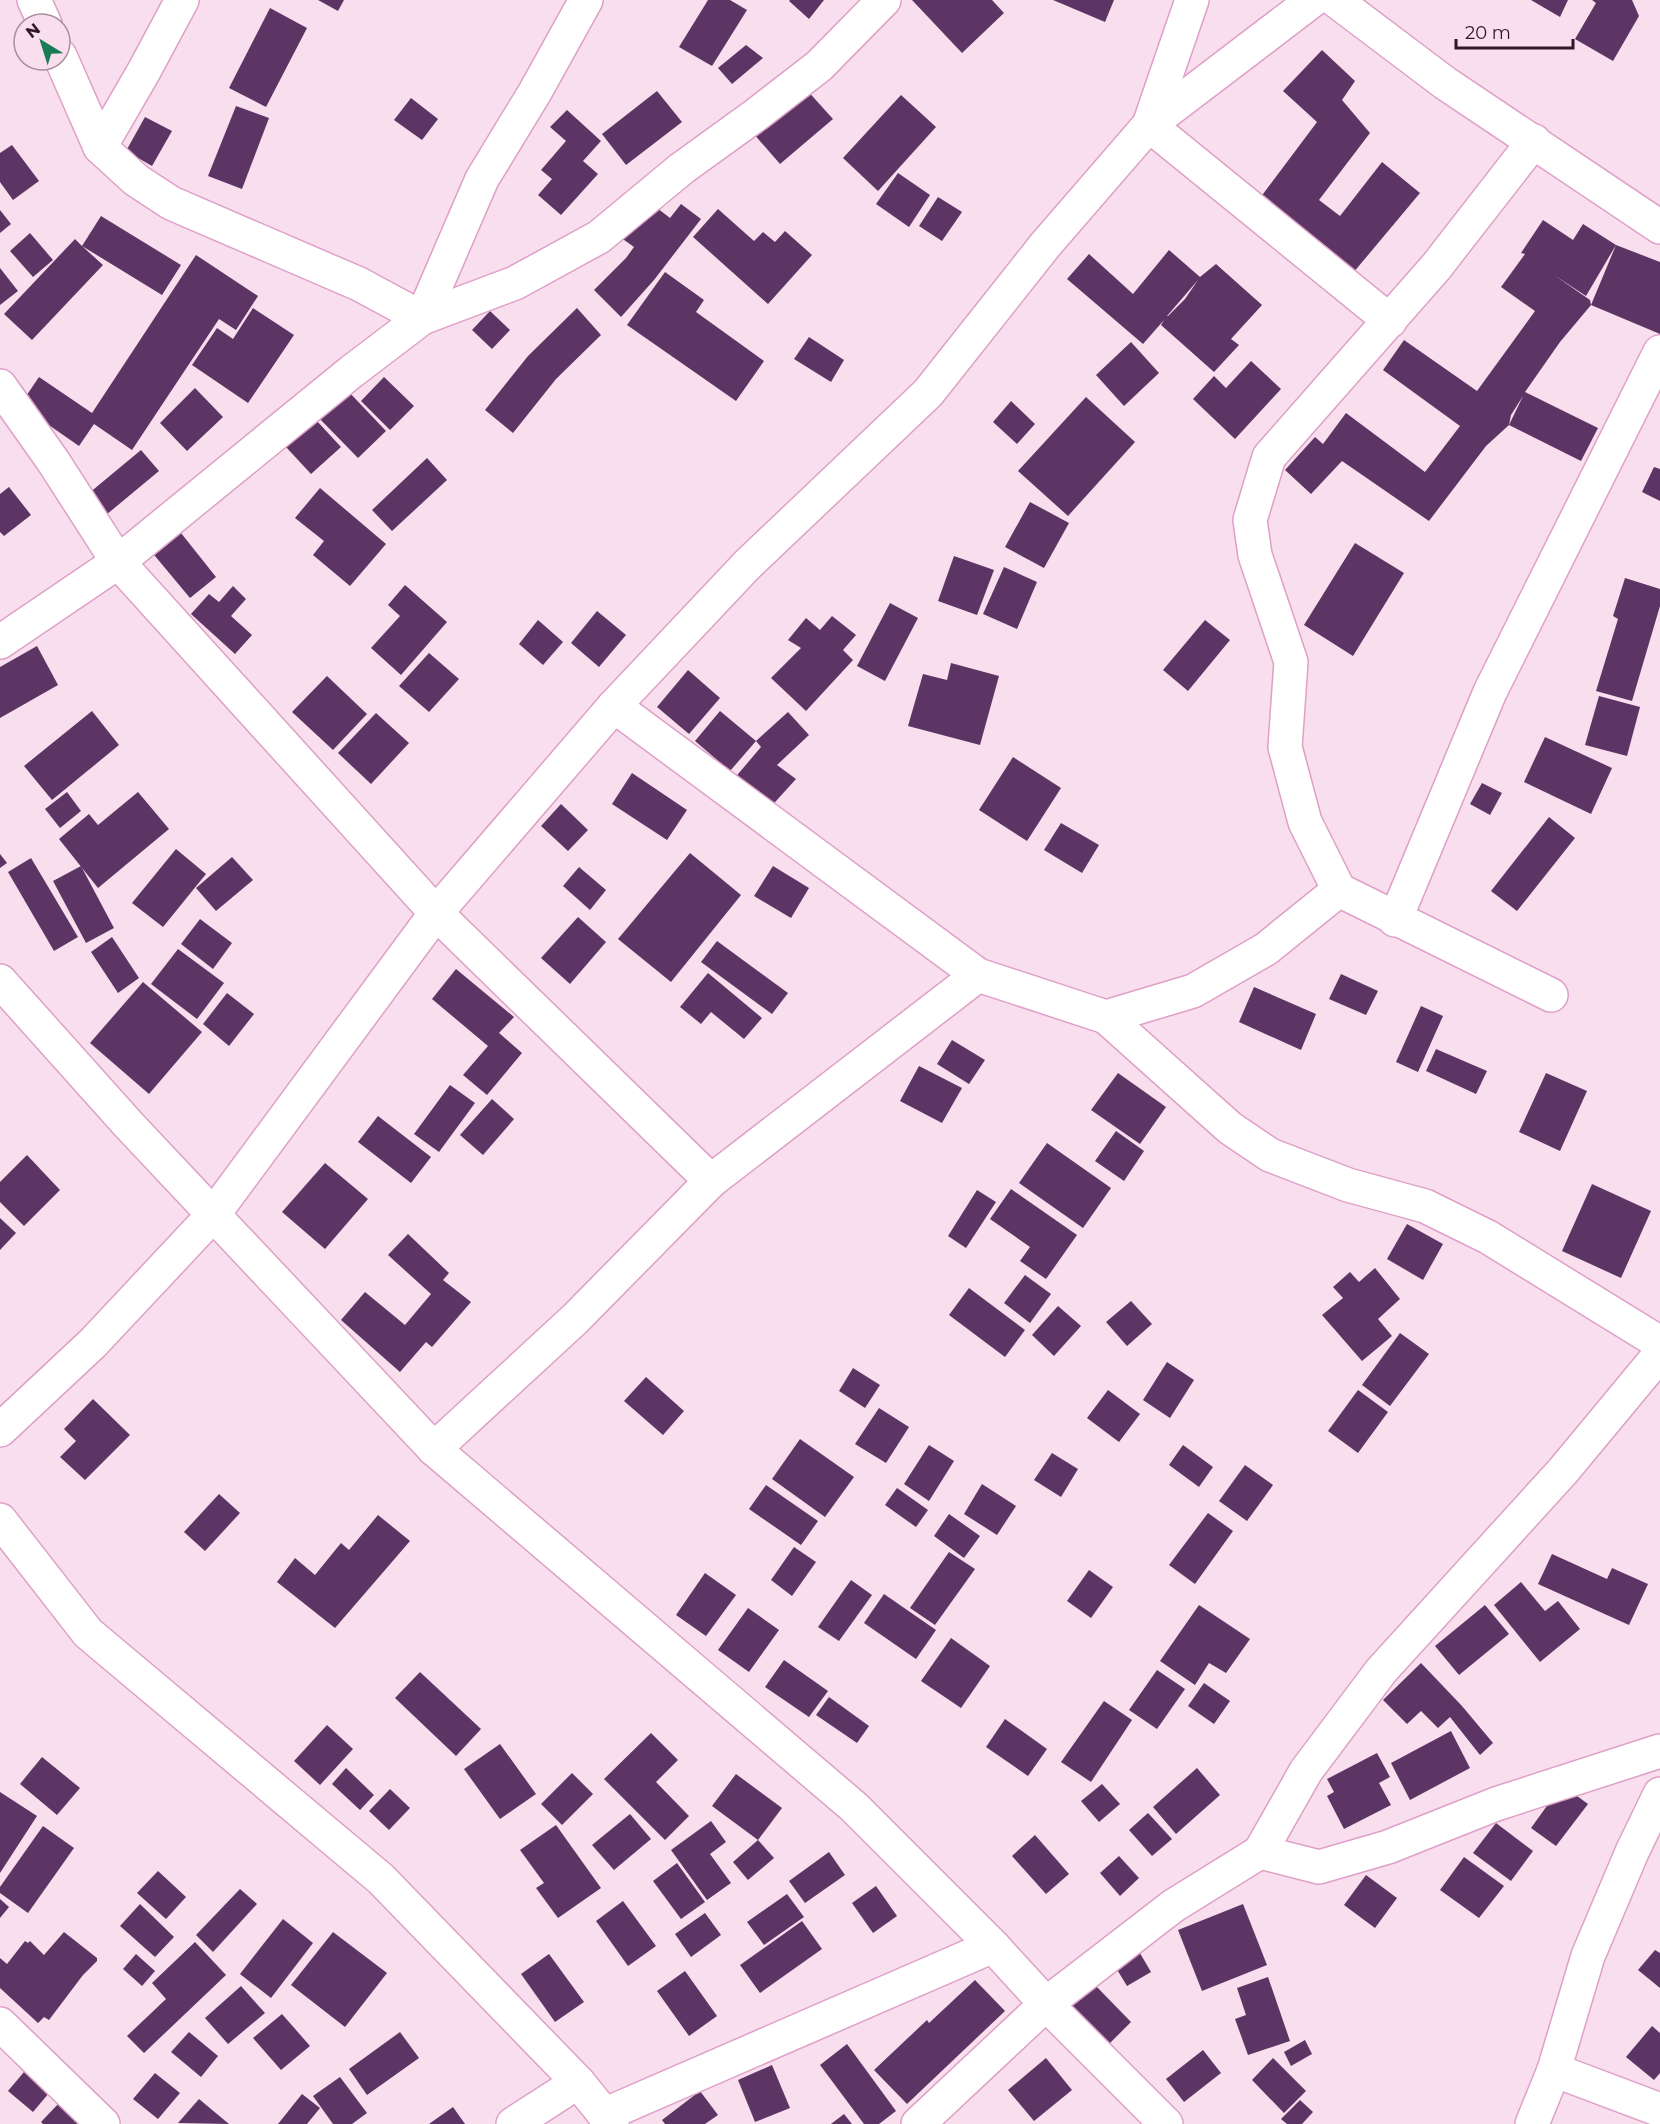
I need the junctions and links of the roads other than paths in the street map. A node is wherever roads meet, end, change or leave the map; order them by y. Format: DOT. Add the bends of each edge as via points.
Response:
graph roads {
  1 [pos="182,0"];
  2 [pos="586,0"];
  3 [pos="884,0"];
  4 [pos="1192,0"];
  5 [pos="1313,0"];
  6 [pos="1335,0"];
  7 [pos="67,72"];
  8 [pos="1149,125"];
  9 [pos="1534,141"];
  10 [pos="100,147"];
  11 [pos="1660,226"];
  12 [pos="422,318"];
  13 [pos="1390,321"];
  14 [pos="1660,352"];
  15 [pos="0,386"];
  16 [pos="118,562"];
  17 [pos="0,642"];
  18 [pos="614,706"];
  19 [pos="1339,890"];
  20 [pos="436,913"];
  21 [pos="1395,920"];
  22 [pos="978,975"];
  23 [pos="0,981"];
  24 [pos="1551,995"];
  25 [pos="1106,1017"];
  26 [pos="711,1181"];
  27 [pos="213,1215"];
  28 [pos="1660,1343"];
  29 [pos="1660,1354"];
  30 [pos="0,1430"];
  31 [pos="434,1449"];
  32 [pos="0,1520"];
  33 [pos="1660,1750"];
  34 [pos="1660,1794"];
  35 [pos="1260,1852"];
  36 [pos="993,1946"];
  37 [pos="1046,2004"];
  38 [pos="0,2024"];
  39 [pos="1554,2070"];
  40 [pos="578,2082"];
  41 [pos="1660,2110"];
  42 [pos="608,2119"];
  43 [pos="103,2124"];
  44 [pos="513,2124"];
  45 [pos="918,2124"];
  46 [pos="1166,2124"];
  47 [pos="1532,2124"];
  1 -- 10 [label="street"];
  2 -- 12 [label="street" via="482,179"];
  3 -- 12 [label="street" via="819,66 681,169 599,237 515,283"];
  4 -- 8 [label="street"];
  5 -- 8 [label="street"];
  6 -- 9 [label="street" via="1446,83"];
  7 -- 10 [label="street"];
  8 -- 13 [label="street"];
  8 -- 18 [label="street" via="1046,244 928,393 747,565"];
  9 -- 11 [label="street"];
  9 -- 13 [label="street"];
  10 -- 12 [label="street" via="136,180 171,203 358,284"];
  12 -- 16 [label="street"];
  13 -- 19 [label="street" via="1269,457 1250,520 1255,555 1291,662 1286,747 1305,822"];
  14 -- 21 [label="street" via="1490,692"];
  15 -- 16 [label="street"];
  16 -- 17 [label="street"];
  16 -- 20 [label="street"];
  18 -- 20 [label="street"];
  18 -- 22 [label="street"];
  19 -- 21 [label="street"];
  19 -- 25 [label="street" via="1266,949 1193,991"];
  20 -- 26 [label="street"];
  20 -- 27 [label="street"];
  21 -- 24 [label="street"];
  22 -- 25 [label="street"];
  22 -- 26 [label="street"];
  23 -- 27 [label="street"];
  25 -- 28 [label="street" via="1230,1128 1270,1155 1348,1185 1425,1206 1488,1237"];
  26 -- 31 [label="street" via="575,1319"];
  27 -- 30 [label="street" via="93,1343"];
  27 -- 31 [label="street"];
  29 -- 35 [label="street" via="1563,1471 1381,1671 1306,1771"];
  31 -- 36 [label="street" via="854,1807"];
  32 -- 40 [label="street" via="88,1633 381,1879"];
  33 -- 35 [label="street" via="1496,1803 1388,1847 1319,1867"];
  34 -- 39 [label="street" via="1588,1956"];
  35 -- 37 [label="street" via="1173,1906"];
  36 -- 37 [label="street"];
  36 -- 42 [label="street"];
  37 -- 45 [label="street"];
  37 -- 46 [label="street"];
  38 -- 43 [label="street"];
  39 -- 41 [label="street"];
  39 -- 47 [label="street"];
  40 -- 42 [label="street"];
  40 -- 44 [label="street"];
}
